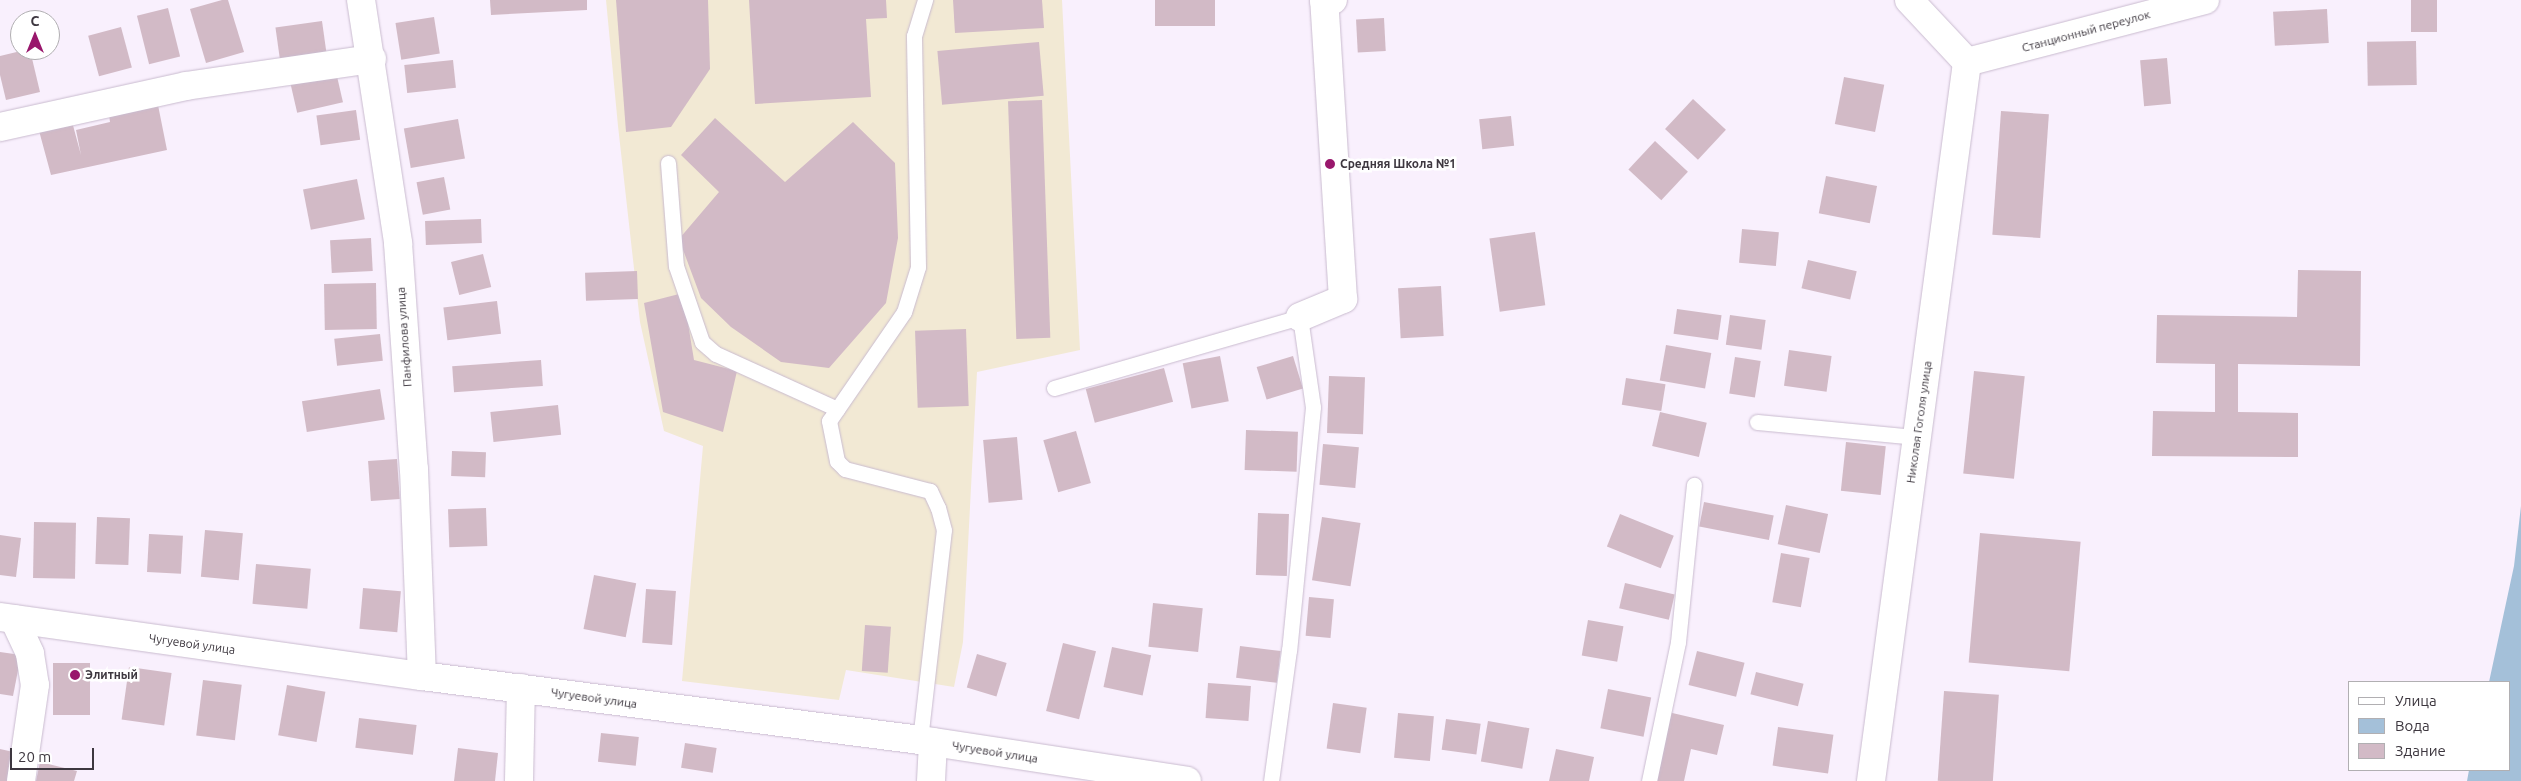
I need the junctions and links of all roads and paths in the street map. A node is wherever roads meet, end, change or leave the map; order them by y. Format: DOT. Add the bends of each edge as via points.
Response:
graph roads {
  1 [pos="361,0"];
  2 [pos="925,0"];
  3 [pos="1327,0"];
  4 [pos="1910,0"];
  5 [pos="2205,0"];
  6 [pos="372,59"];
  7 [pos="1967,62"];
  8 [pos="0,128"];
  9 [pos="668,163"];
  10 [pos="1300,317"];
  11 [pos="1054,388"];
  12 [pos="836,409"];
  13 [pos="1756,422"];
  14 [pos="1917,437"];
  15 [pos="1694,485"];
  16 [pos="7,618"];
  17 [pos="422,676"];
  18 [pos="521,688"];
  19 [pos="926,741"];
  20 [pos="21,781"];
  21 [pos="520,781"];
  22 [pos="931,781"];
  23 [pos="1187,781"];
  24 [pos="1271,781"];
  25 [pos="1649,781"];
  26 [pos="1871,781"];
  1 -- 6 [label="street, Панфилова улица"];
  2 -- 12 [label="lane" via="914,36 918,267 904,312"];
  3 -- 10 [label="street" via="1343,299"];
  4 -- 7 [label="street"];
  5 -- 7 [label="street, Станционный переулок"];
  6 -- 8 [label="street" via="186,86"];
  6 -- 17 [label="street, Панфилова улица" via="398,243 414,469"];
  7 -- 14 [label="street, Николая Гоголя улица"];
  9 -- 12 [label="lane" via="676,266 702,342 716,354"];
  10 -- 11 [label="lane"];
  10 -- 24 [label="lane" via="1313,407 1289,650"];
  12 -- 19 [label="lane" via="829,421 837,461 845,469 930,491 944,530"];
  13 -- 14 [label="lane"];
  14 -- 26 [label="street, Николая Гоголя улица"];
  15 -- 25 [label="lane" via="1678,642"];
  16 -- 17 [label="street, Чугуевой улица"];
  16 -- 20 [label="street" via="30,654 35,685"];
  17 -- 18 [label="street, Чугуевой улица"];
  18 -- 19 [label="street, Чугуевой улица"];
  18 -- 21 [label="street"];
  19 -- 22 [label="street"];
  19 -- 23 [label="street, Чугуевой улица"];
}
